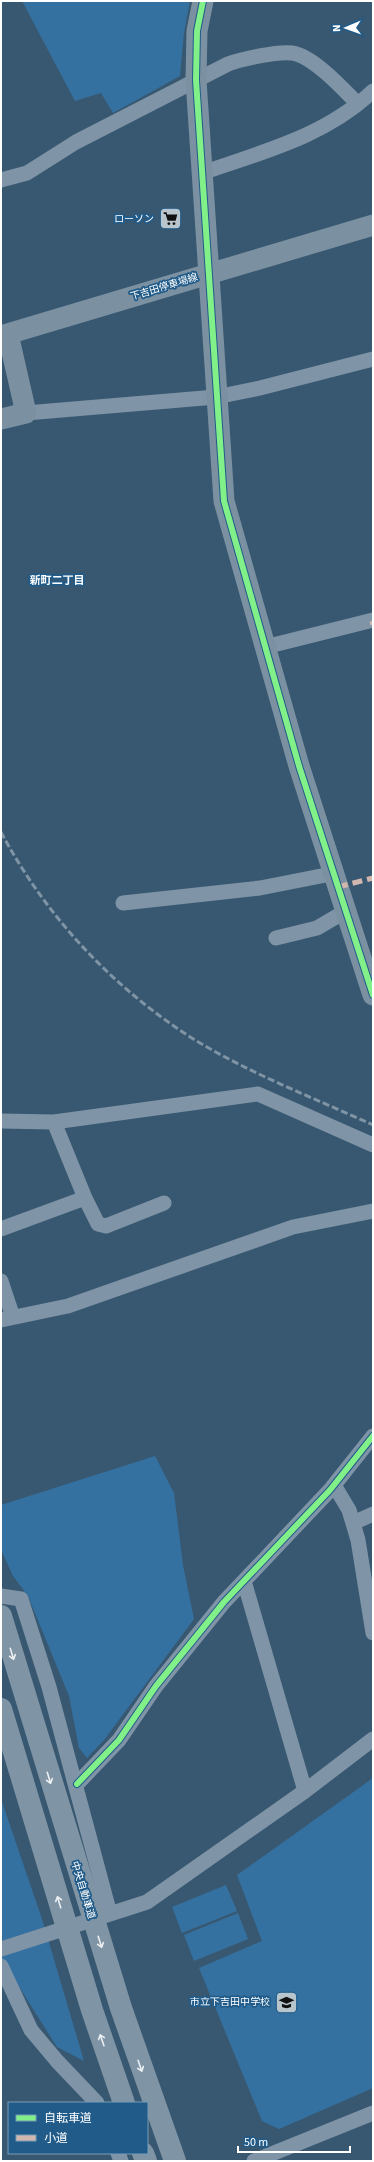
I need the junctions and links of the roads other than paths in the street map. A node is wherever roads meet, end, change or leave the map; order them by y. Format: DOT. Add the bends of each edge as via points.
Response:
graph roads {
  1 [pos="203,1"];
  2 [pos="196,80"];
  3 [pos="373,91"];
  4 [pos="357,103"];
  5 [pos="202,173"];
  6 [pos="1,180"];
  7 [pos="373,225"];
  8 [pos="208,274"];
  9 [pos="5,335"];
  10 [pos="373,359"];
  11 [pos="216,397"];
  12 [pos="26,413"];
  13 [pos="1,419"];
  14 [pos="373,620"];
  15 [pos="265,647"];
  16 [pos="333,872"];
  17 [pos="123,902"];
  18 [pos="346,912"];
  19 [pos="276,938"];
  20 [pos="373,995"];
  21 [pos="1,1122"];
  22 [pos="54,1122"];
  23 [pos="373,1145"];
  24 [pos="85,1198"];
  25 [pos="164,1203"];
  26 [pos="373,1211"];
  27 [pos="1,1229"];
  28 [pos="1,1281"];
  29 [pos="7,1318"];
  30 [pos="373,1436"];
  31 [pos="334,1485"];
  32 [pos="373,1514"];
  33 [pos="353,1523"];
  34 [pos="244,1581"];
  35 [pos="1,1596"];
  36 [pos="1,1616"];
  37 [pos="373,1633"];
  38 [pos="1,1709"];
  39 [pos="373,1739"];
  40 [pos="77,1784"];
  41 [pos="305,1791"];
  42 [pos="110,1914"];
  43 [pos="1,1949"];
  44 [pos="1,1966"];
  45 [pos="96,2102"];
  46 [pos="124,2102"];
  47 [pos="373,2113"];
  48 [pos="175,2161"];
  49 [pos="254,2161"];
  1 -- 2 [label="street" via="197,31"];
  2 -- 4 [label="street" via="243,58 292,52 316,64"];
  2 -- 5 [label="street"];
  2 -- 6 [label="street" via="76,142 27,173"];
  3 -- 4 [label="street"];
  4 -- 5 [label="street" via="335,120 303,137"];
  5 -- 8 [label="street"];
  7 -- 8 [label="street, 下吉田停車場線"];
  8 -- 9 [label="street, 下吉田停車場線"];
  8 -- 11 [label="street"];
  9 -- 12 [label="street"];
  10 -- 11 [label="street"];
  11 -- 12 [label="street"];
  11 -- 15 [label="street" via="224,501"];
  12 -- 13 [label="street"];
  14 -- 15 [label="street"];
  15 -- 16 [label="street"];
  16 -- 17 [label="street" via="260,888"];
  16 -- 18 [label="street"];
  18 -- 19 [label="street" via="317,928"];
  18 -- 20 [label="street"];
  21 -- 22 [label="street"];
  22 -- 23 [label="street" via="258,1094"];
  22 -- 24 [label="street"];
  24 -- 25 [label="street" via="98,1224 106,1226"];
  24 -- 27 [label="street"];
  26 -- 29 [label="street" via="293,1227 68,1306"];
  28 -- 29 [label="street"];
  30 -- 31 [label="street"];
  31 -- 33 [label="street" via="349,1510"];
  31 -- 34 [label="street"];
  32 -- 33 [label="street"];
  33 -- 37 [label="street"];
  34 -- 40 [label="street" via="156,1686 119,1740"];
  34 -- 41 [label="street"];
  35 -- 40 [label="street" via="21,1599"];
  36 -- 48 [label="highway, 中央自動車道, one-way" via="121,2008"];
  46 -- 38 [label="highway, one-way" via="92,2010"];
  39 -- 41 [label="street"];
  40 -- 42 [label="street"];
  41 -- 42 [label="street" via="147,1902"];
  42 -- 43 [label="street"];
  44 -- 45 [label="street" via="30,2030"];
  47 -- 49 [label="street"];
}
